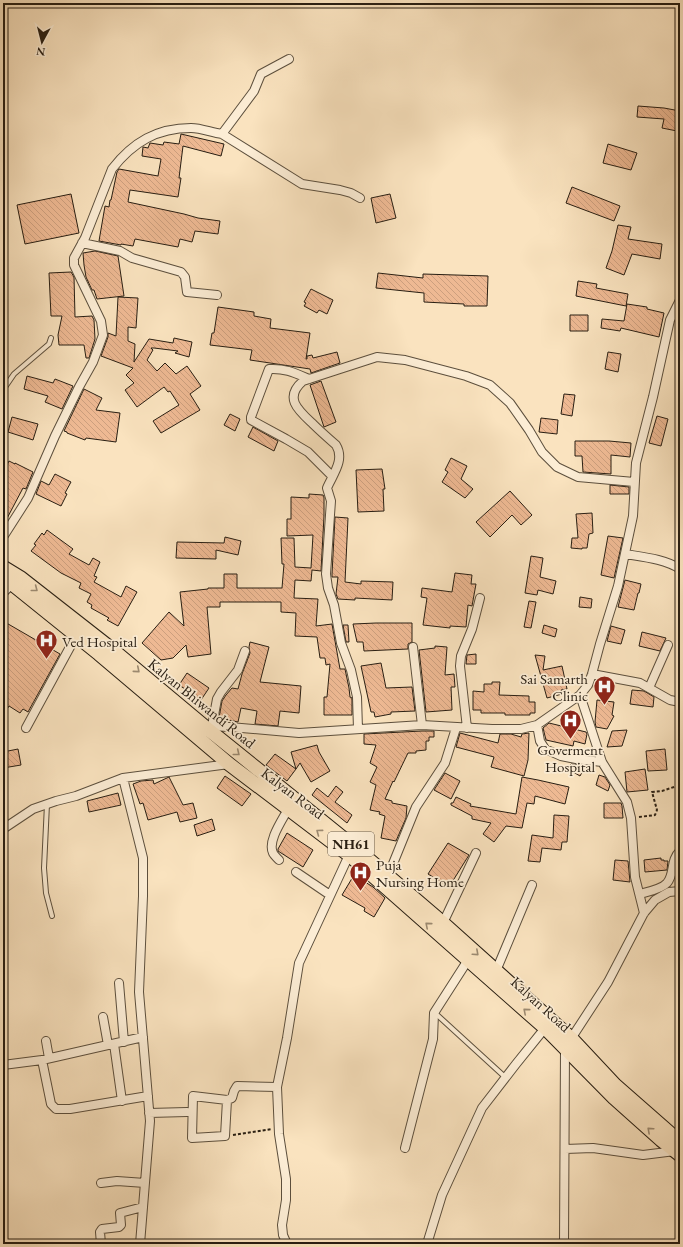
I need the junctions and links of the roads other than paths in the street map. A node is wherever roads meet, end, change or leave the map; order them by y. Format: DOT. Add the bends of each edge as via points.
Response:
graph roads {
  1 [pos="288,59"];
  2 [pos="222,134"];
  3 [pos="360,198"];
  4 [pos="82,243"];
  5 [pos="217,295"];
  6 [pos="680,300"];
  7 [pos="52,338"];
  8 [pos="309,379"];
  9 [pos="3,390"];
  10 [pos="332,476"];
  11 [pos="634,482"];
  12 [pos="3,537"];
  13 [pos="625,554"];
  14 [pos="3,567"];
  15 [pos="680,569"];
  16 [pos="6,585"];
  17 [pos="480,598"];
  18 [pos="76,636"];
  19 [pos="668,645"];
  20 [pos="413,647"];
  21 [pos="245,651"];
  22 [pos="592,674"];
  23 [pos="649,688"];
  24 [pos="580,695"];
  25 [pos="680,702"];
  26 [pos="422,725"];
  27 [pos="537,725"];
  28 [pos="208,726"];
  29 [pos="26,728"];
  30 [pos="456,728"];
  31 [pos="467,728"];
  32 [pos="358,729"];
  33 [pos="189,730"];
  34 [pos="602,762"];
  35 [pos="229,764"];
  36 [pos="123,778"];
  37 [pos="47,804"];
  38 [pos="288,809"];
  39 [pos="3,830"];
  40 [pos="680,851"];
  41 [pos="476,853"];
  42 [pos="349,855"];
  43 [pos="279,860"];
  44 [pos="296,872"];
  45 [pos="388,876"];
  46 [pos="532,885"];
  47 [pos="680,891"];
  48 [pos="640,894"];
  49 [pos="330,895"];
  50 [pos="644,913"];
  51 [pos="52,916"];
  52 [pos="443,923"];
  53 [pos="468,960"];
  54 [pos="496,971"];
  55 [pos="119,983"];
  56 [pos="434,1013"];
  57 [pos="103,1017"];
  58 [pos="545,1028"];
  59 [pos="142,1037"];
  60 [pos="46,1041"];
  61 [pos="124,1042"];
  62 [pos="568,1043"];
  63 [pos="111,1044"];
  64 [pos="45,1059"];
  65 [pos="3,1065"];
  66 [pos="506,1078"];
  67 [pos="277,1087"];
  68 [pos="148,1096"];
  69 [pos="226,1100"];
  70 [pos="122,1101"];
  71 [pos="187,1112"];
  72 [pos="150,1113"];
  73 [pos="405,1148"];
  74 [pos="565,1149"];
  75 [pos="678,1149"];
  76 [pos="101,1183"];
  77 [pos="145,1183"];
  78 [pos="143,1207"];
  79 [pos="101,1244"];
  80 [pos="140,1244"];
  81 [pos="287,1244"];
  82 [pos="427,1244"];
  83 [pos="564,1244"];
  1 -- 2 [label="street" via="261,74 254,91"];
  2 -- 3 [label="street" via="302,184 340,190"];
  2 -- 4 [label="street" via="193,128 165,130 144,139 131,149 112,169"];
  4 -- 5 [label="street" via="120,251 132,258 181,272 185,277 188,292"];
  4 -- 12 [label="street" via="74,258 74,266 101,321 103,335 94,362 55,436 28,498"];
  6 -- 11 [label="street" via="670,320 654,397 636,463"];
  7 -- 9 [label="lane" via="49,344 14,374"];
  8 -- 10 [label="street" via="297,385 293,394 294,402 299,411 339,451 340,460"];
  8 -- 10 [label="street" via="279,368 269,369 251,420 308,452"];
  8 -- 11 [label="street" via="377,357 405,360 466,376 490,385 510,403 542,452 557,467 578,477"];
  10 -- 32 [label="street" via="326,488 331,501 326,574 341,643 357,697"];
  11 -- 13 [label="street" via="633,516"];
  13 -- 15 [label="street" via="655,559"];
  13 -- 22 [label="street"];
  14 -- 28 [label="highway, Kalyan Bhiwandi Road / NH61, one-way" via="21,578"];
  16 -- 18 [label="highway, Kalyan Road / NH61"];
  17 -- 31 [label="street" via="472,629 460,656"];
  18 -- 29 [label="street"];
  18 -- 33 [label="highway, Kalyan Road / NH61"];
  19 -- 23 [label="street"];
  20 -- 26 [label="street"];
  21 -- 28 [label="street" via="238,670 217,699"];
  22 -- 23 [label="street" via="640,682"];
  22 -- 24 [label="street"];
  23 -- 25 [label="street" via="670,700"];
  24 -- 27 [label="street"];
  24 -- 34 [label="street"];
  26 -- 30 [label="street"];
  26 -- 32 [label="street"];
  27 -- 31 [label="street" via="521,728"];
  27 -- 34 [label="street" via="540,741 545,748 561,756"];
  28 -- 32 [label="street" via="299,733"];
  28 -- 33 [label="street"];
  28 -- 45 [label="highway, Kalyan Bhiwandi Road / NH61, one-way"];
  30 -- 31 [label="street"];
  30 -- 45 [label="street" via="445,763 416,807"];
  33 -- 35 [label="highway, Kalyan Road / NH61"];
  34 -- 48 [label="street" via="627,802 631,818 635,877"];
  35 -- 36 [label="street"];
  35 -- 38 [label="highway, Kalyan Road / NH61"];
  36 -- 37 [label="street"];
  36 -- 59 [label="street" via="143,858 139,992"];
  37 -- 39 [label="street" via="32,809"];
  37 -- 51 [label="lane" via="44,868 46,893"];
  42 -- 38 [label="highway, Kalyan Road / NH61, one-way"];
  38 -- 43 [label="street" via="275,832 271,846"];
  40 -- 48 [label="street" via="674,859 671,877 667,883"];
  41 -- 52 [label="street"];
  42 -- 49 [label="street"];
  53 -- 42 [label="highway, Kalyan Road / NH61, one-way"];
  44 -- 49 [label="street"];
  45 -- 52 [label="highway, Kalyan Bhiwandi Road / NH61"];
  46 -- 54 [label="street"];
  47 -- 50 [label="street" via="669,892 655,900"];
  48 -- 50 [label="street"];
  49 -- 67 [label="street" via="299,964 288,1038"];
  50 -- 62 [label="street" via="608,982"];
  52 -- 54 [label="highway, Kalyan Bhiwandi Road / NH61, one-way"];
  53 -- 56 [label="street"];
  58 -- 53 [label="highway, Kalyan Road / NH61, one-way"];
  54 -- 62 [label="highway, Kalyan Bhiwandi Road / NH61"];
  55 -- 61 [label="street"];
  56 -- 66 [label="lane"];
  56 -- 73 [label="street" via="433,1039"];
  57 -- 63 [label="street"];
  58 -- 62 [label="highway, Kalyan Road / NH61"];
  58 -- 66 [label="street"];
  59 -- 61 [label="street"];
  59 -- 68 [label="street"];
  60 -- 64 [label="street"];
  61 -- 63 [label="street"];
  62 -- 74 [label="street"];
  62 -- 75 [label="highway, Kalyan Bhiwandi Road / NH61" via="664,1128"];
  63 -- 64 [label="street"];
  63 -- 70 [label="street"];
  64 -- 65 [label="street"];
  64 -- 70 [label="street" via="51,1104 56,1109"];
  66 -- 82 [label="street" via="482,1108 442,1195"];
  67 -- 69 [label="street" via="237,1086 232,1098"];
  67 -- 81 [label="street" via="279,1134 286,1180 282,1225"];
  68 -- 70 [label="street"];
  68 -- 72 [label="street"];
  69 -- 69 [label="street" via="193,1096 192,1138 225,1136"];
  71 -- 72 [label="street"];
  72 -- 77 [label="street"];
  74 -- 75 [label="street" via="593,1148 643,1155"];
  74 -- 83 [label="street"];
  76 -- 77 [label="street"];
  77 -- 78 [label="street"];
  78 -- 79 [label="street" via="120,1213 121,1225 102,1229"];
  78 -- 80 [label="street"];
}
